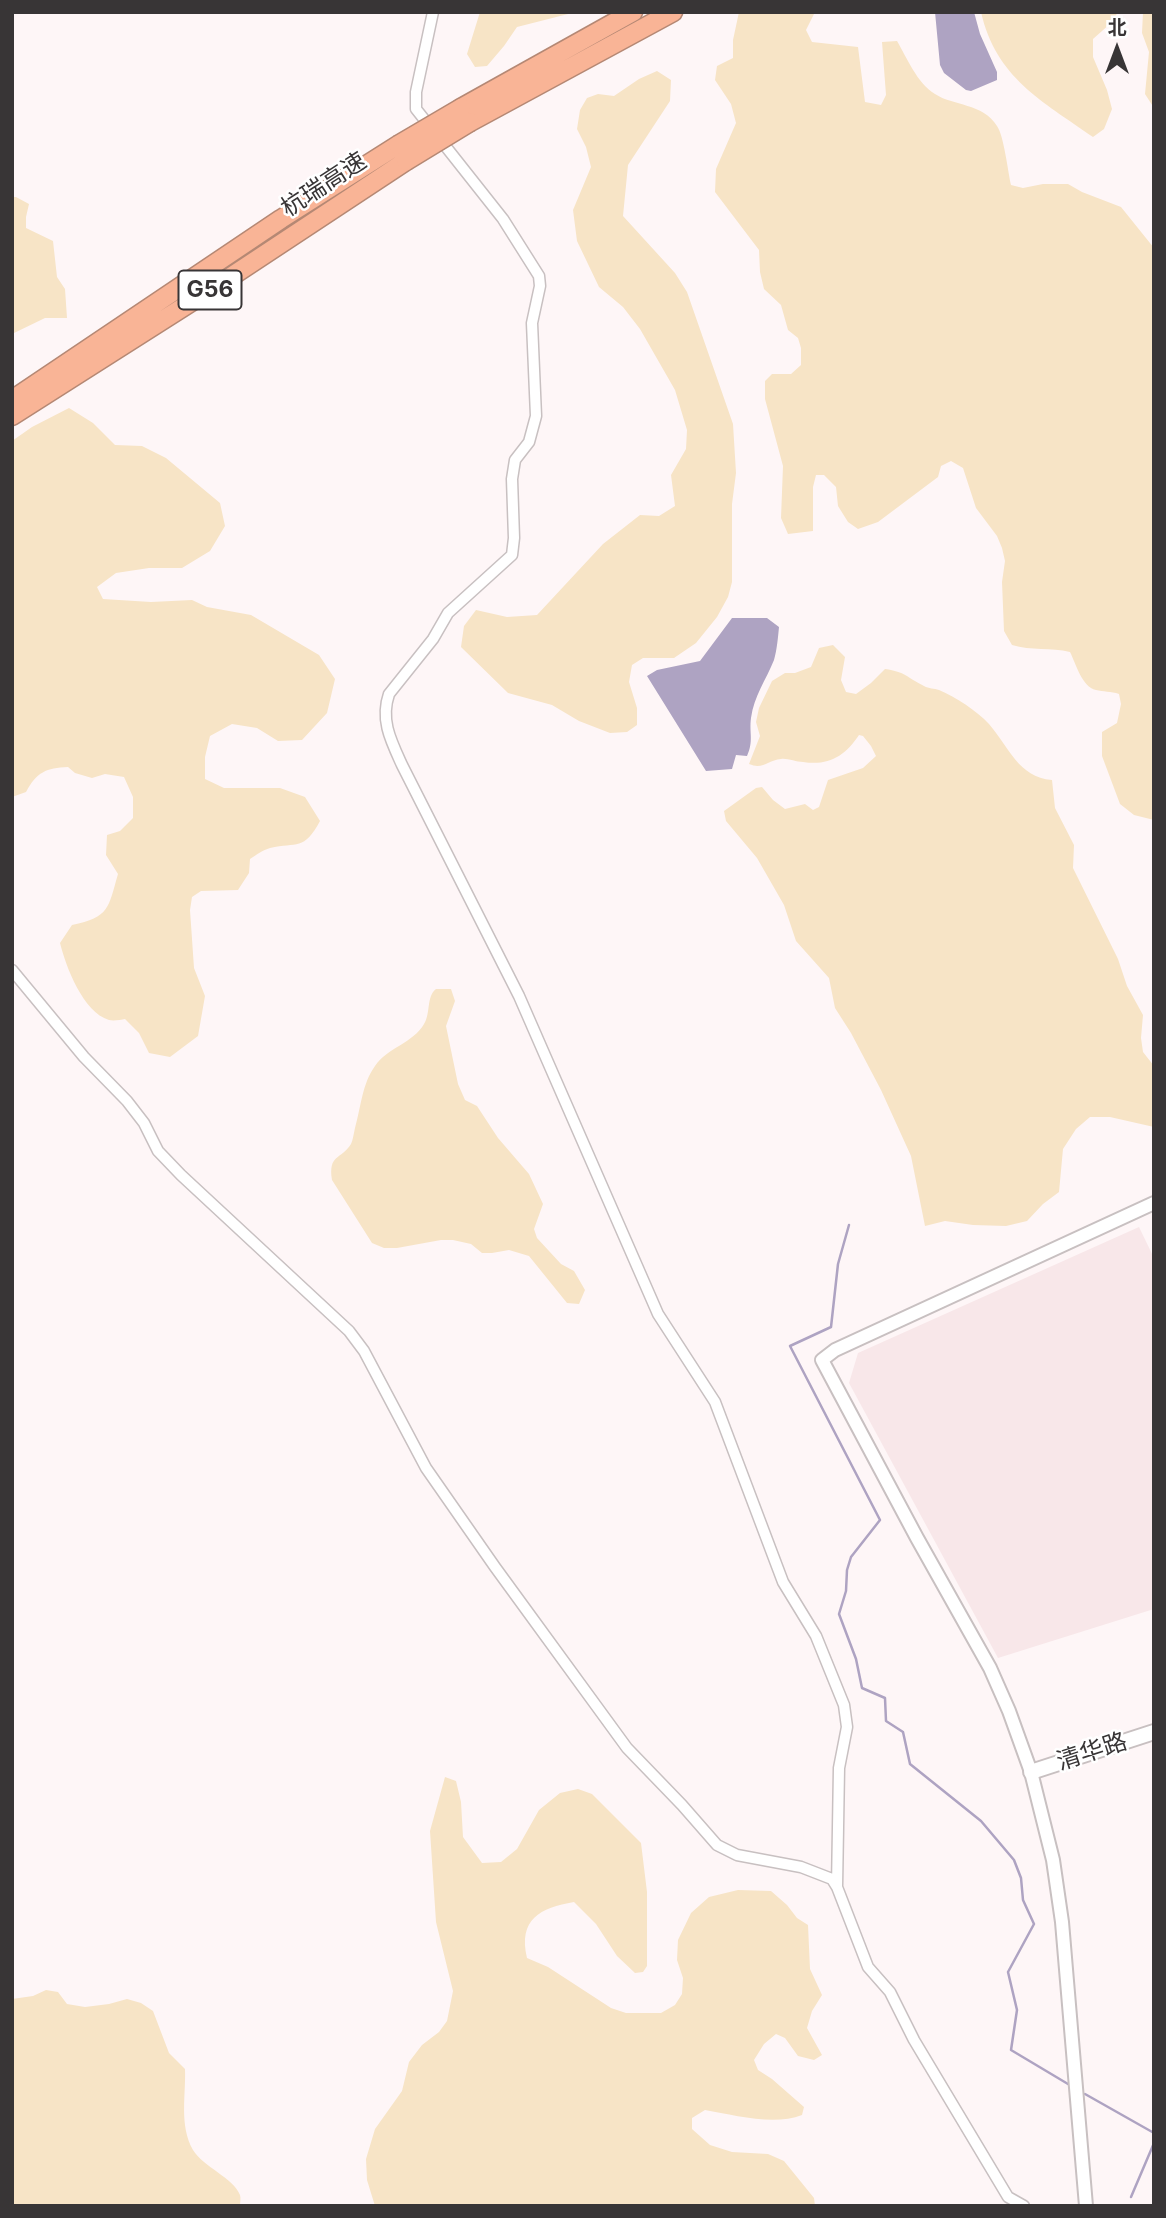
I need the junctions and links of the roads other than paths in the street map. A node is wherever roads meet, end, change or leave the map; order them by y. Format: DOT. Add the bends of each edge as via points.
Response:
graph roads {
  1 [pos="433,12"];
  2 [pos="633,12"];
  3 [pos="673,12"];
  4 [pos="466,115"];
  5 [pos="402,153"];
  6 [pos="12,400"];
  7 [pos="12,416"];
  8 [pos="12,970"];
  9 [pos="1154,1203"];
  10 [pos="1154,1732"];
  11 [pos="1031,1772"];
  12 [pos="837,1887"];
  13 [pos="1024,2206"];
  14 [pos="1086,2206"];
  1 -- 12 [label="street" via="416,109 503,219 538,276 532,324 536,416 529,442 515,460 512,555 448,613 389,694 385,719 401,765 519,996 658,1314 715,1402 783,1582 816,1636 844,1705 848,1727 839,1768"];
  2 -- 4 [label="highway, 杭瑞高速 / G56"];
  3 -- 4 [label="highway, 杭瑞高速 / G56"];
  4 -- 5 [label="highway, 杭瑞高速 / G56, bridge"];
  5 -- 6 [label="highway, 杭瑞高速 / G56" via="281,219"];
  5 -- 7 [label="highway, 杭瑞高速 / G56" via="229,278"];
  8 -- 12 [label="street" via="127,1101 158,1152 349,1331 426,1468 627,1748 717,1846 737,1855 802,1867 832,1879"];
  9 -- 11 [label="street" via="822,1360 990,1668"];
  10 -- 11 [label="main road, 清华路"];
  11 -- 14 [label="street" via="1054,1860 1062,1922"];
  12 -- 13 [label="street" via="868,1967 890,1992 1008,2197"];
}
